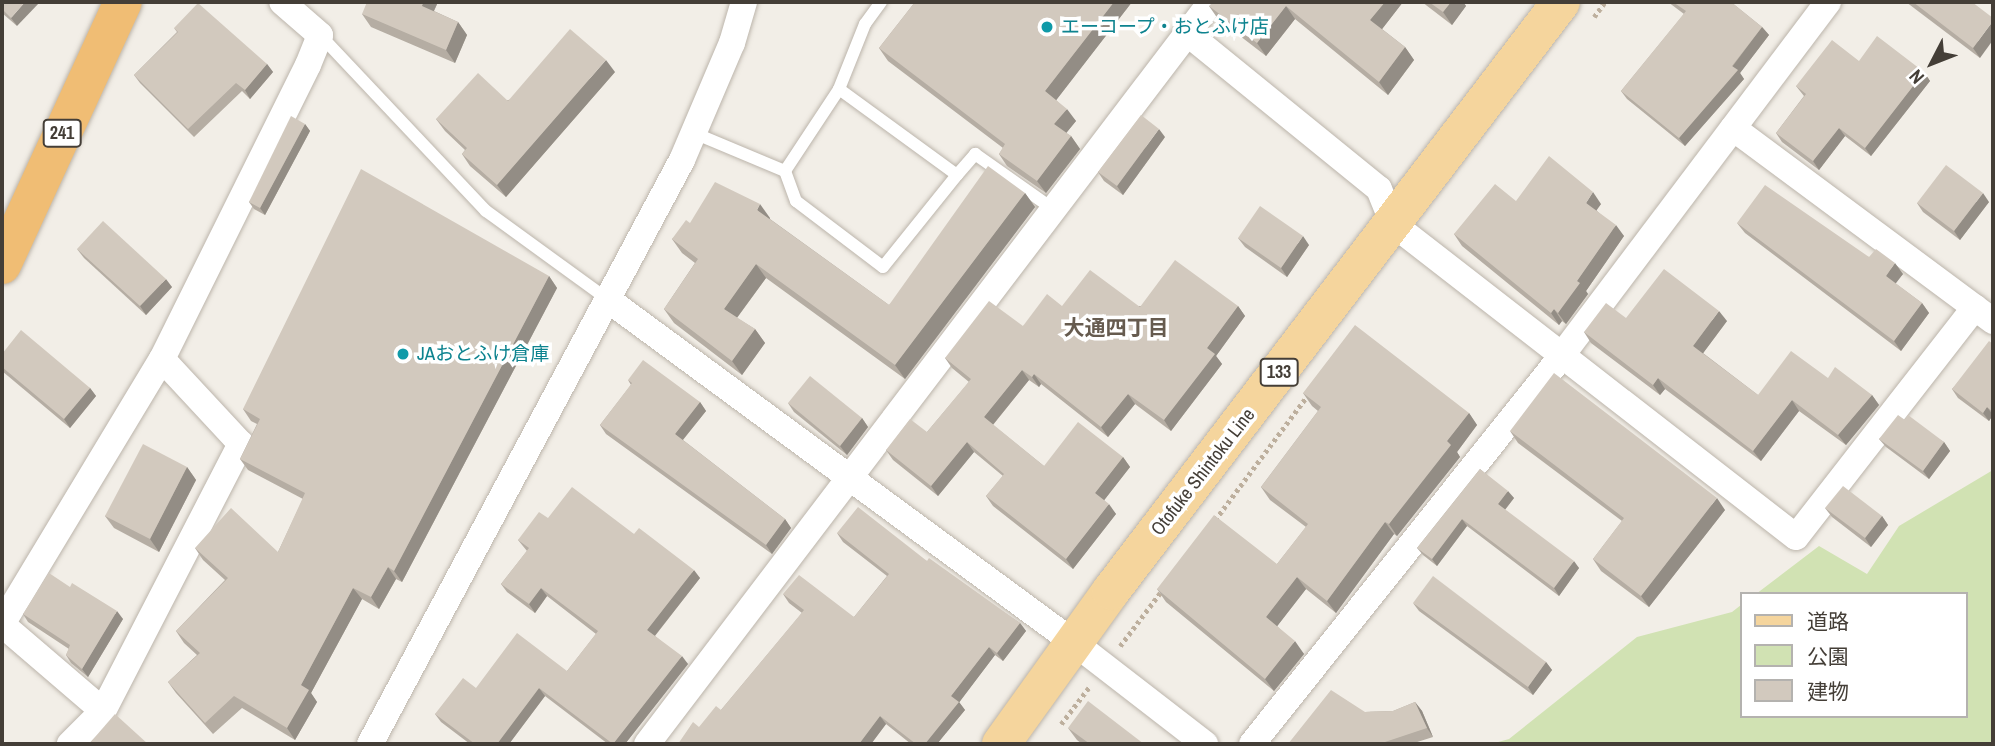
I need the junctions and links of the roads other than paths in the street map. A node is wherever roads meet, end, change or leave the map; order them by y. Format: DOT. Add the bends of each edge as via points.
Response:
graph roads {
  1 [pos="122,2"];
  2 [pos="282,2"];
  3 [pos="744,2"];
  4 [pos="881,2"];
  5 [pos="1211,2"];
  6 [pos="1561,2"];
  7 [pos="1828,2"];
  8 [pos="1187,33"];
  9 [pos="320,35"];
  10 [pos="839,89"];
  11 [pos="1733,128"];
  12 [pos="694,133"];
  13 [pos="785,171"];
  14 [pos="957,175"];
  15 [pos="1053,209"];
  16 [pos="1393,224"];
  17 [pos="2,265"];
  18 [pos="607,299"];
  19 [pos="1984,314"];
  20 [pos="1562,355"];
  21 [pos="162,359"];
  22 [pos="846,479"];
  23 [pos="3,625"];
  24 [pos="1091,656"];
  25 [pos="103,711"];
  26 [pos="70,744"];
  27 [pos="370,744"];
  28 [pos="647,744"];
  29 [pos="1001,744"];
  30 [pos="1205,744"];
  31 [pos="1252,744"];
  1 -- 17 [label="highway, 241"];
  2 -- 9 [label="street"];
  3 -- 12 [label="street"];
  4 -- 10 [label="lane" via="865,24"];
  5 -- 8 [label="street"];
  6 -- 16 [label="main road, Otofuke Shintoku Line / 133"];
  7 -- 11 [label="street"];
  8 -- 15 [label="street"];
  8 -- 16 [label="street" via="1379,189"];
  9 -- 18 [label="lane" via="486,211"];
  9 -- 21 [label="street"];
  10 -- 13 [label="lane"];
  10 -- 14 [label="lane"];
  11 -- 19 [label="street"];
  11 -- 20 [label="street"];
  12 -- 13 [label="lane"];
  12 -- 18 [label="street"];
  13 -- 14 [label="lane" via="796,201 883,267"];
  14 -- 15 [label="lane" via="975,154"];
  15 -- 22 [label="street"];
  16 -- 20 [label="street"];
  16 -- 24 [label="main road, Otofuke Shintoku Line / 133" via="1111,591"];
  18 -- 22 [label="street"];
  18 -- 27 [label="street"];
  19 -- 20 [label="street" via="1796,537"];
  20 -- 31 [label="street"];
  21 -- 23 [label="street"];
  21 -- 25 [label="street" via="241,444"];
  22 -- 24 [label="street"];
  22 -- 28 [label="street"];
  23 -- 25 [label="street"];
  24 -- 29 [label="main road, Otofuke Shintoku Line / 133"];
  24 -- 30 [label="street"];
  25 -- 26 [label="street"];
}
